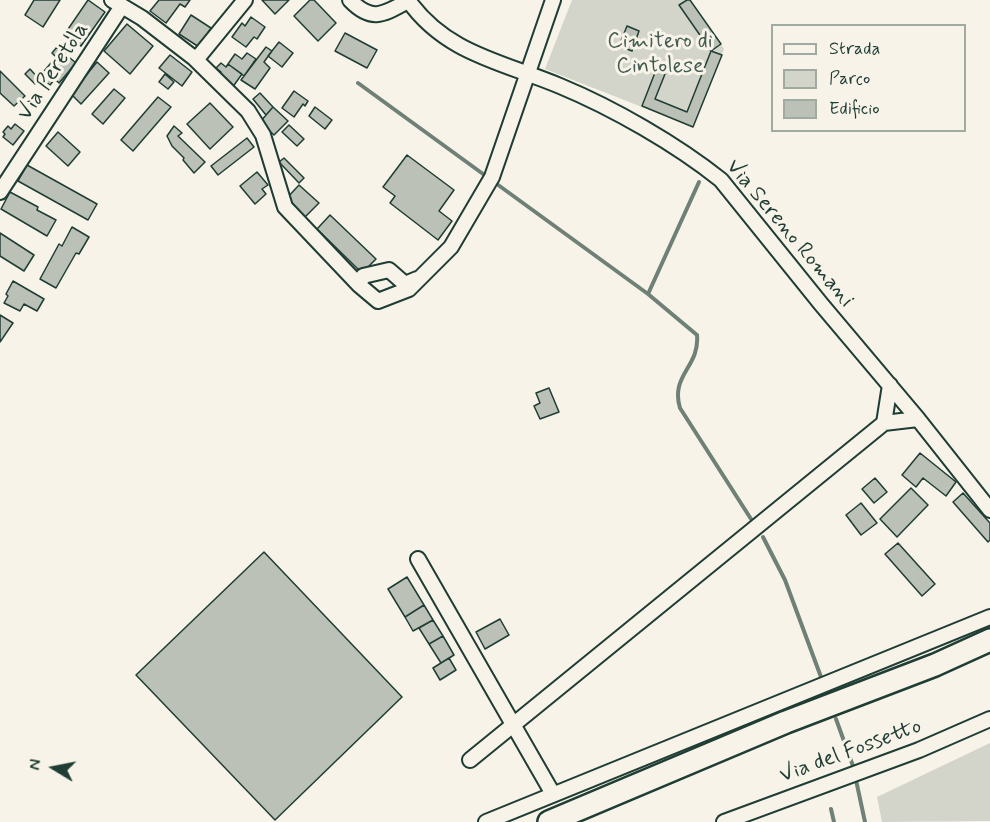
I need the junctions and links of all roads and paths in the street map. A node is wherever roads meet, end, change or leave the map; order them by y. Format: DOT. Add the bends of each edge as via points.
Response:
graph roads {
  1 [pos="245,0"];
  2 [pos="350,0"];
  3 [pos="408,0"];
  4 [pos="553,0"];
  5 [pos="117,3"];
  6 [pos="194,58"];
  7 [pos="527,75"];
  8 [pos="0,192"];
  9 [pos="419,279"];
  10 [pos="359,285"];
  11 [pos="890,385"];
  12 [pos="918,419"];
  13 [pos="885,423"];
  14 [pos="990,510"];
  15 [pos="418,559"];
  16 [pos="990,617"];
  17 [pos="989,641"];
  18 [pos="990,719"];
  19 [pos="513,724"];
  20 [pos="470,760"];
  21 [pos="553,794"];
  22 [pos="486,822"];
  23 [pos="549,822"];
  24 [pos="724,822"];
  1 -- 6 [label="street"];
  2 -- 3 [label="street" via="358,9 380,16"];
  3 -- 7 [label="street, Via Sereno Romani" via="446,38 469,52"];
  4 -- 7 [label="street"];
  5 -- 6 [label="street"];
  5 -- 8 [label="street, Via Peretola"];
  6 -- 10 [label="street" via="248,111 258,127 285,207"];
  7 -- 9 [label="street" via="490,183 451,247"];
  7 -- 11 [label="street, Via Sereno Romani" via="611,110 721,180"];
  9 -- 10 [label="street" via="409,289 378,301"];
  9 -- 10 [label="street" via="405,284 389,270 363,276"];
  11 -- 12 [label="street, Via Sereno Romani"];
  11 -- 13 [label="street"];
  12 -- 13 [label="street"];
  12 -- 14 [label="street, Via Sereno Romani"];
  13 -- 19 [label="street"];
  15 -- 19 [label="street"];
  16 -- 21 [label="street"];
  17 -- 23 [label="main road"];
  18 -- 24 [label="street, Via del Fossetto" via="920,750"];
  19 -- 20 [label="street"];
  19 -- 21 [label="street"];
  21 -- 22 [label="street"];
}
